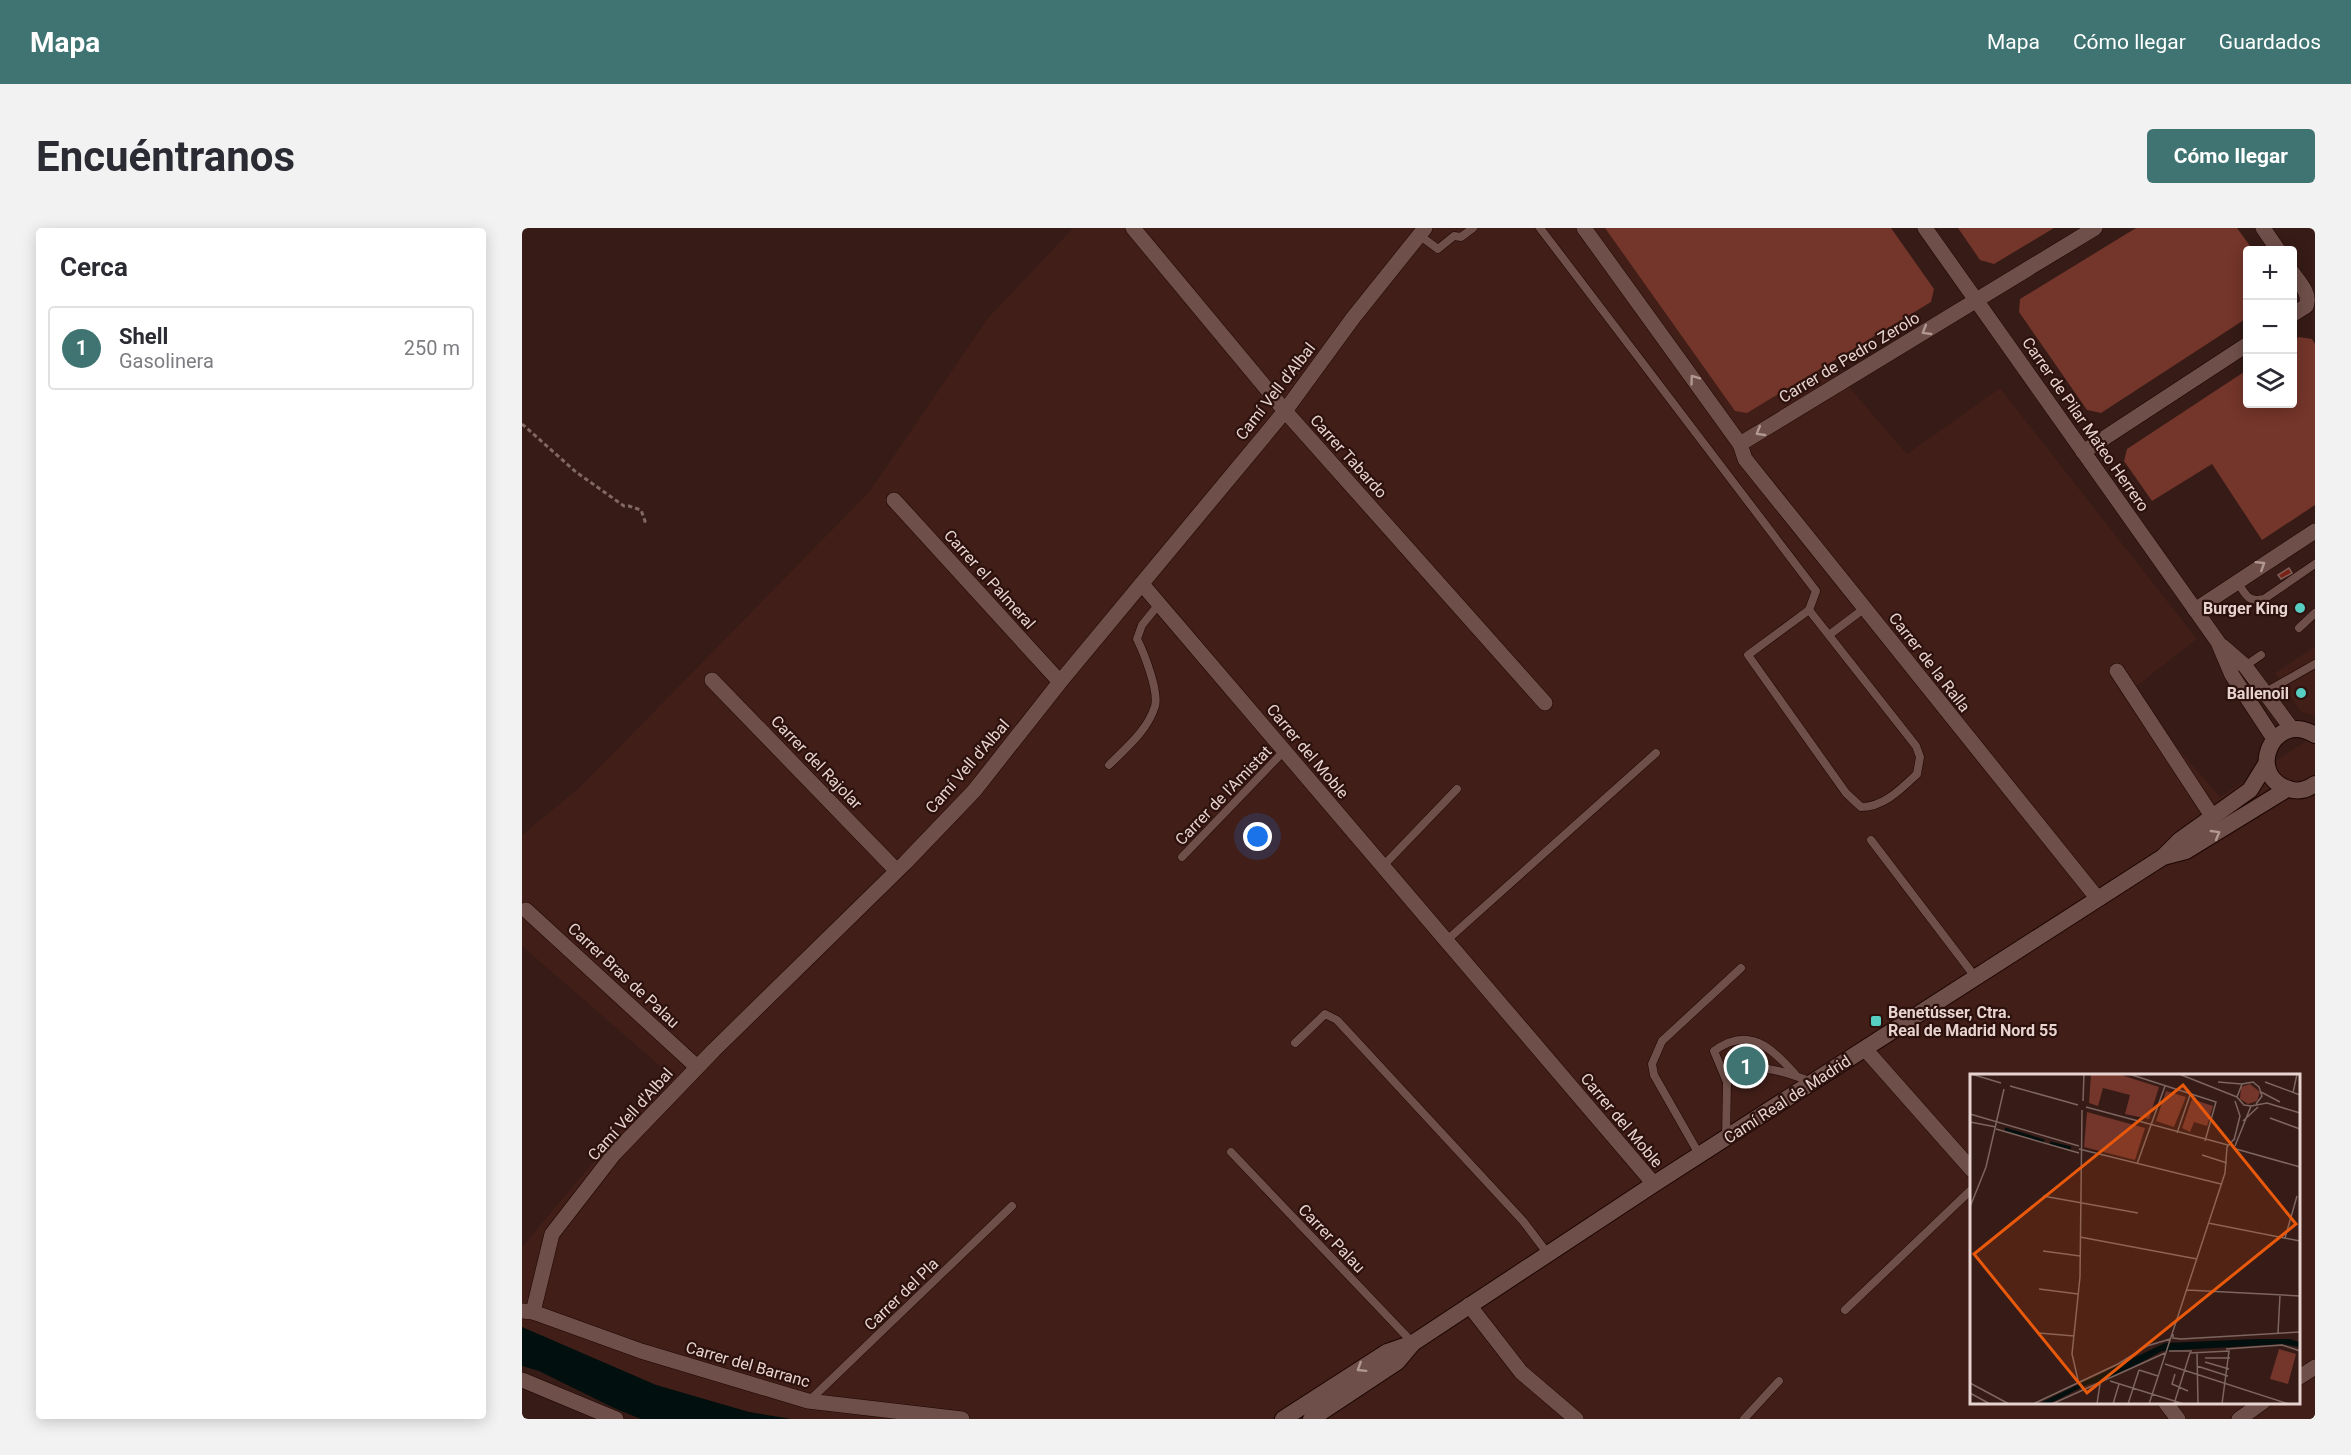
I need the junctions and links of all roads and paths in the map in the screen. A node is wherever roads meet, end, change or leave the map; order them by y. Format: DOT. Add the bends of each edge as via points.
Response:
graph roads {
  1 [pos="1133,228"];
  2 [pos="1473,228"];
  3 [pos="1540,228"];
  4 [pos="1584,228"];
  5 [pos="1925,228"];
  6 [pos="2095,228"];
  7 [pos="2263,228"];
  8 [pos="1422,231"];
  9 [pos="2275,246"];
  10 [pos="2297,279"];
  11 [pos="1976,300"];
  12 [pos="2311,306"];
  13 [pos="2297,313"];
  14 [pos="2243,347"];
  15 [pos="1285,411"];
  16 [pos="522,424"];
  17 [pos="1740,444"];
  18 [pos="2083,452"];
  19 [pos="894,500"];
  20 [pos="644,525"];
  21 [pos="2314,533"];
  22 [pos="2315,564"];
  23 [pos="2237,581"];
  24 [pos="1142,584"];
  25 [pos="1159,604"];
  26 [pos="1865,608"];
  27 [pos="2195,609"];
  28 [pos="1809,610"];
  29 [pos="2315,613"];
  30 [pos="2299,628"];
  31 [pos="1829,635"];
  32 [pos="2218,642"];
  33 [pos="2261,654"];
  34 [pos="2315,664"];
  35 [pos="2245,666"];
  36 [pos="2117,671"];
  37 [pos="712,680"];
  38 [pos="1060,682"];
  39 [pos="2264,693"];
  40 [pos="1545,703"];
  41 [pos="2292,729"];
  42 [pos="2314,734"];
  43 [pos="2274,739"];
  44 [pos="1284,751"];
  45 [pos="1656,753"];
  46 [pos="2266,764"];
  47 [pos="1109,765"];
  48 [pos="2315,784"];
  49 [pos="1457,789"];
  50 [pos="2287,789"];
  51 [pos="2212,816"];
  52 [pos="1871,840"];
  53 [pos="1182,857"];
  54 [pos="2163,857"];
  55 [pos="1383,866"];
  56 [pos="896,870"];
  57 [pos="2098,899"];
  58 [pos="526,910"];
  59 [pos="1446,941"];
  60 [pos="1741,968"];
  61 [pos="1976,978"];
  62 [pos="1295,1043"];
  63 [pos="1865,1049"];
  64 [pos="697,1067"];
  65 [pos="1806,1080"];
  66 [pos="1727,1082"];
  67 [pos="1726,1138"];
  68 [pos="1231,1152"];
  69 [pos="1700,1155"];
  70 [pos="1970,1169"];
  71 [pos="1654,1184"];
  72 [pos="1970,1190"];
  73 [pos="1012,1206"];
  74 [pos="1548,1254"];
  75 [pos="1470,1305"];
  76 [pos="1845,1310"];
  77 [pos="527,1311"];
  78 [pos="1413,1343"];
  79 [pos="2315,1367"];
  80 [pos="2300,1377"];
  81 [pos="522,1380"];
  82 [pos="1779,1381"];
  83 [pos="808,1401"];
  84 [pos="2167,1404"];
  85 [pos="2260,1404"];
  86 [pos="616,1419"];
  87 [pos="962,1419"];
  88 [pos="1283,1419"];
  89 [pos="1311,1419"];
  90 [pos="1576,1419"];
  91 [pos="1744,1419"];
  92 [pos="2178,1419"];
  93 [pos="2239,1419"];
  1 -- 15 [label="street, Carrer Tabardo"];
  2 -- 8 [label="lane" via="1438,249"];
  3 -- 28 [label="lane" via="1816,591"];
  17 -- 4 [label="street, Carrer de la Ralla, one-way"];
  5 -- 11 [label="street, Carrer de Pilar Mateo Herrero"];
  6 -- 11 [label="street, Carrer de Pedro Zerolo"];
  7 -- 9 [label="street"];
  8 -- 15 [label="street, Camí Vell d'Albal"];
  10 -- 12 [label="street"];
  11 -- 17 [label="street, Carrer de Pedro Zerolo, one-way"];
  11 -- 18 [label="street, Carrer de Pilar Mateo Herrero"];
  12 -- 13 [label="street"];
  14 -- 18 [label="street"];
  15 -- 24 [label="street, Camí Vell d'Albal"];
  15 -- 40 [label="street, Carrer Tabardo"];
  16 -- 20 [label="path" via="576,472 624,506 640,510"];
  17 -- 26 [label="street, Carrer de la Ralla" via="1745,459"];
  18 -- 27 [label="street, Carrer de Pilar Mateo Herrero"];
  19 -- 38 [label="street, Carrer el Palmeral"];
  23 -- 21 [label="street, one-way"];
  22 -- 23 [label="lane" via="2264,599 2255,601 2248,598"];
  23 -- 27 [label="street"];
  24 -- 25 [label="street, Carrer del Moble"];
  24 -- 38 [label="street, Camí Vell d'Albal"];
  25 -- 44 [label="street, Carrer del Moble"];
  25 -- 47 [label="lane" via="1142,625 1137,639 1149,664 1156,705 1138,737"];
  26 -- 31 [label="lane"];
  26 -- 57 [label="street, Carrer de la Ralla"];
  27 -- 32 [label="street, Carrer de Pilar Mateo Herrero"];
  28 -- 31 [label="lane"];
  28 -- 31 [label="lane" via="1748,655 1846,793 1861,807 1870,807 1882,803 1917,774 1920,757 1916,746"];
  29 -- 30 [label="lane"];
  32 -- 35 [label="street, Carrer de Pilar Mateo Herrero"];
  32 -- 43 [label="street, Carrer de Pilar Mateo Herrero" via="2232,675"];
  33 -- 35 [label="lane"];
  34 -- 39 [label="lane"];
  35 -- 39 [label="street, Carrer de Pilar Mateo Herrero"];
  36 -- 51 [label="street"];
  37 -- 56 [label="street, Carrer del Rajolar"];
  38 -- 56 [label="street, Camí Vell d'Albal" via="974,791"];
  39 -- 41 [label="street, Carrer de Pilar Mateo Herrero"];
  41 -- 42 [label="street"];
  41 -- 43 [label="street"];
  43 -- 46 [label="street, Camí Real de Madrid"];
  44 -- 53 [label="lane, Carrer de l'Amistat"];
  44 -- 55 [label="street, Carrer del Moble"];
  45 -- 59 [label="lane"];
  46 -- 50 [label="street" via="2274,781"];
  46 -- 51 [label="street, Camí Real de Madrid" via="2250,790"];
  48 -- 50 [label="street" via="2302,790"];
  49 -- 55 [label="lane"];
  54 -- 50 [label="street, Camí Real de Madrid, one-way" via="2186,850"];
  51 -- 54 [label="street, Camí Real de Madrid"];
  52 -- 61 [label="lane"];
  54 -- 57 [label="street, Camí Real de Madrid"];
  55 -- 59 [label="street, Carrer del Moble"];
  56 -- 64 [label="street, Camí Vell d'Albal"];
  57 -- 61 [label="street, Camí Real de Madrid"];
  58 -- 64 [label="street, Carrer Bras de Palau"];
  59 -- 71 [label="street, Carrer del Moble"];
  60 -- 69 [label="lane" via="1662,1041 1652,1064 1654,1075"];
  61 -- 63 [label="street, Camí Real de Madrid"];
  62 -- 74 [label="lane" via="1325,1014 1337,1020 1523,1221"];
  63 -- 65 [label="street, Camí Real de Madrid"];
  63 -- 70 [label="street"];
  64 -- 77 [label="street, Camí Vell d'Albal" via="614,1154 552,1234"];
  65 -- 66 [label="lane" via="1783,1071 1749,1068"];
  65 -- 66 [label="lane" via="1759,1043 1737,1039 1714,1051"];
  65 -- 67 [label="street, Camí Real de Madrid"];
  66 -- 67 [label="lane"];
  67 -- 69 [label="street, Camí Real de Madrid"];
  68 -- 78 [label="lane, Carrer Palau"];
  69 -- 71 [label="street, Camí Real de Madrid"];
  71 -- 74 [label="street, Camí Real de Madrid"];
  72 -- 76 [label="lane"];
  73 -- 83 [label="lane, Carrer del Pla"];
  74 -- 75 [label="street, Camí Real de Madrid"];
  75 -- 78 [label="street, Camí Real de Madrid"];
  75 -- 90 [label="street" via="1521,1372"];
  77 -- 83 [label="street, Carrer del Barranc" via="641,1352"];
  78 -- 88 [label="street, Camí Real de Madrid, one-way" via="1387,1352"];
  78 -- 89 [label="street, Camí Real de Madrid" via="1397,1362"];
  79 -- 80 [label="street"];
  81 -- 86 [label="street"];
  82 -- 91 [label="lane"];
  83 -- 87 [label="street, Carrer del Barranc"];
  84 -- 92 [label="street"];
  85 -- 93 [label="street"];
}
